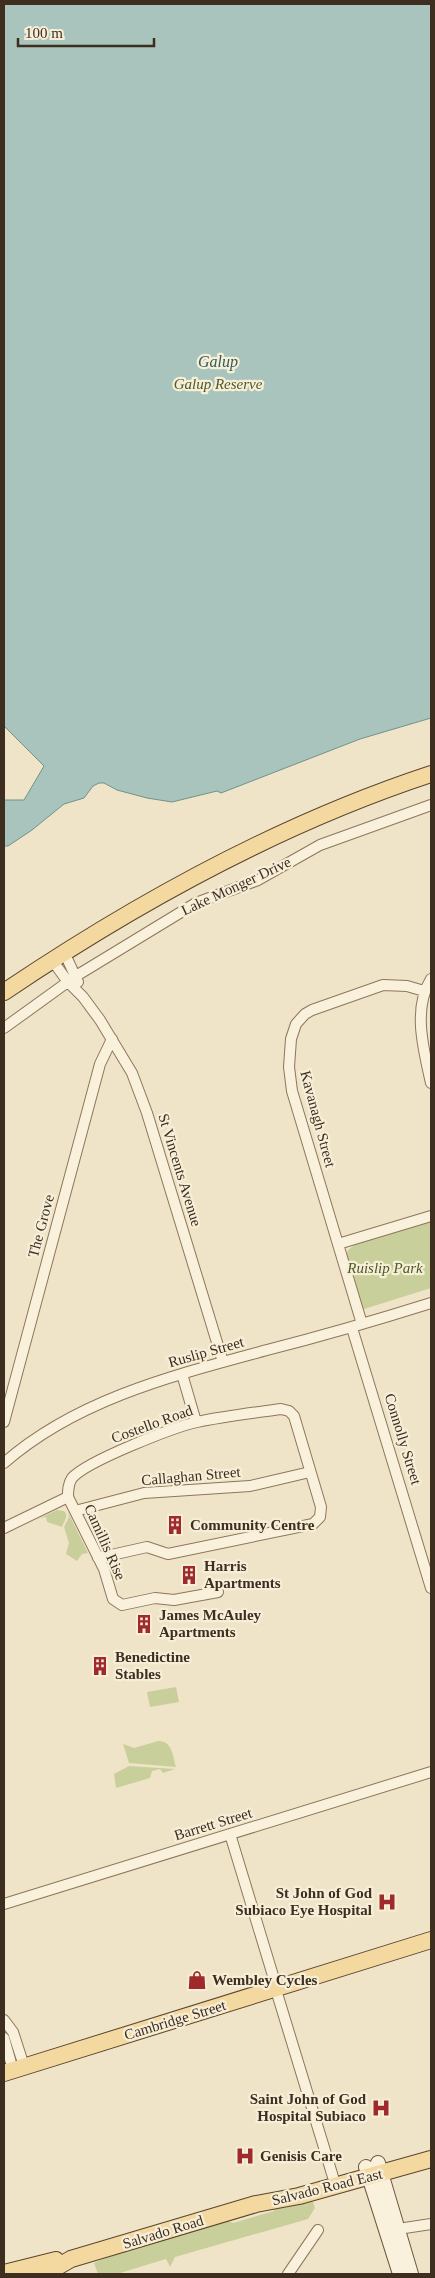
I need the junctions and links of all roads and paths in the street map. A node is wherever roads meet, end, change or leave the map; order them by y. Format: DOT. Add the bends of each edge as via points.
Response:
graph roads {
  1 [pos="431,774"];
  2 [pos="431,805"];
  3 [pos="58,956"];
  4 [pos="72,979"];
  5 [pos="431,979"];
  6 [pos="424,991"];
  7 [pos="4,992"];
  8 [pos="4,1028"];
  9 [pos="112,1039"];
  10 [pos="431,1083"];
  11 [pos="431,1216"];
  12 [pos="338,1244"];
  13 [pos="431,1303"];
  14 [pos="357,1326"];
  15 [pos="223,1362"];
  16 [pos="182,1374"];
  17 [pos="4,1422"];
  18 [pos="196,1422"];
  19 [pos="5,1458"];
  20 [pos="310,1472"];
  21 [pos="68,1497"];
  22 [pos="75,1511"];
  23 [pos="4,1528"];
  24 [pos="98,1558"];
  25 [pos="431,1588"];
  26 [pos="218,1592"];
  27 [pos="431,1772"];
  28 [pos="230,1834"];
  29 [pos="4,1904"];
  30 [pos="431,1930"];
  31 [pos="431,1940"];
  32 [pos="275,1984"];
  33 [pos="4,2020"];
  34 [pos="4,2038"];
  35 [pos="13,2065"];
  36 [pos="431,2148"];
  37 [pos="431,2159"];
  38 [pos="374,2170"];
  39 [pos="333,2177"];
  40 [pos="256,2204"];
  41 [pos="431,2224"];
  42 [pos="398,2229"];
  43 [pos="318,2230"];
  44 [pos="71,2259"];
  45 [pos="4,2273"];
  46 [pos="40,2274"];
  47 [pos="288,2274"];
  48 [pos="400,2274"];
  49 [pos="411,2274"];
  1 -- 3 [label="main road, Lake Monger Drive" via="273,838 162,895"];
  2 -- 4 [label="street, Lake Monger Drive" via="320,845 258,880 196,903"];
  3 -- 4 [label="street, St Vincents Avenue"];
  3 -- 7 [label="main road, Lake Monger Drive"];
  4 -- 8 [label="street, Lake Monger Drive"];
  4 -- 9 [label="street, St Vincents Avenue"];
  5 -- 6 [label="street"];
  6 -- 10 [label="street" via="422,1040"];
  6 -- 12 [label="street, Kavanagh Street" via="400,984 374,987 312,1010 300,1019 294,1029 289,1067 292,1091"];
  9 -- 15 [label="street, St Vincents Avenue" via="132,1073 147,1113"];
  9 -- 17 [label="street, The Grove" via="100,1064"];
  11 -- 12 [label="street"];
  12 -- 14 [label="street, Kavanagh Street"];
  13 -- 14 [label="street, Ruslip Street"];
  14 -- 15 [label="street, Ruslip Street"];
  14 -- 25 [label="street, Connolly Street"];
  15 -- 16 [label="street, Ruslip Street"];
  16 -- 18 [label="street"];
  16 -- 19 [label="street, Ruslip Street" via="80,1413"];
  18 -- 20 [label="street, Costello Road" via="281,1409 289,1411 294,1416"];
  18 -- 21 [label="street, Costello Road" via="95,1463 72,1479"];
  20 -- 22 [label="street, Callaghan Street" via="250,1486 144,1493"];
  20 -- 24 [label="street" via="321,1507 320,1517 313,1524 168,1554 146,1547"];
  21 -- 22 [label="street, Camillis Rise"];
  21 -- 23 [label="street"];
  22 -- 24 [label="street, Camillis Rise"];
  24 -- 26 [label="street, Camillis Rise" via="114,1599 122,1605 155,1598 174,1600"];
  27 -- 28 [label="street, Barrett Street"];
  28 -- 29 [label="street, Barrett Street"];
  28 -- 32 [label="street"];
  30 -- 32 [label="main road, Cambridge Street"];
  31 -- 32 [label="main road, Cambridge Street"];
  32 -- 35 [label="main road, Cambridge Street"];
  32 -- 39 [label="street"];
  33 -- 35 [label="street" via="13,2032"];
  34 -- 35 [label="street"];
  36 -- 38 [label="main road, Salvado Road East"];
  37 -- 38 [label="main road, Salvado Road East"];
  38 -- 39 [label="main road, Salvado Road East"];
  38 -- 40 [label="main road, Salvado Road East" via="299,2196"];
  38 -- 42 [label="street"];
  38 -- 48 [label="street"];
  39 -- 40 [label="main road, Salvado Road East"];
  40 -- 44 [label="main road, Salvado Road"];
  41 -- 42 [label="street"];
  42 -- 49 [label="street"];
  43 -- 47 [label="street"];
  44 -- 45 [label="main road, Salvado Road" via="49,2260"];
  44 -- 46 [label="main road, Salvado Road"];
}
